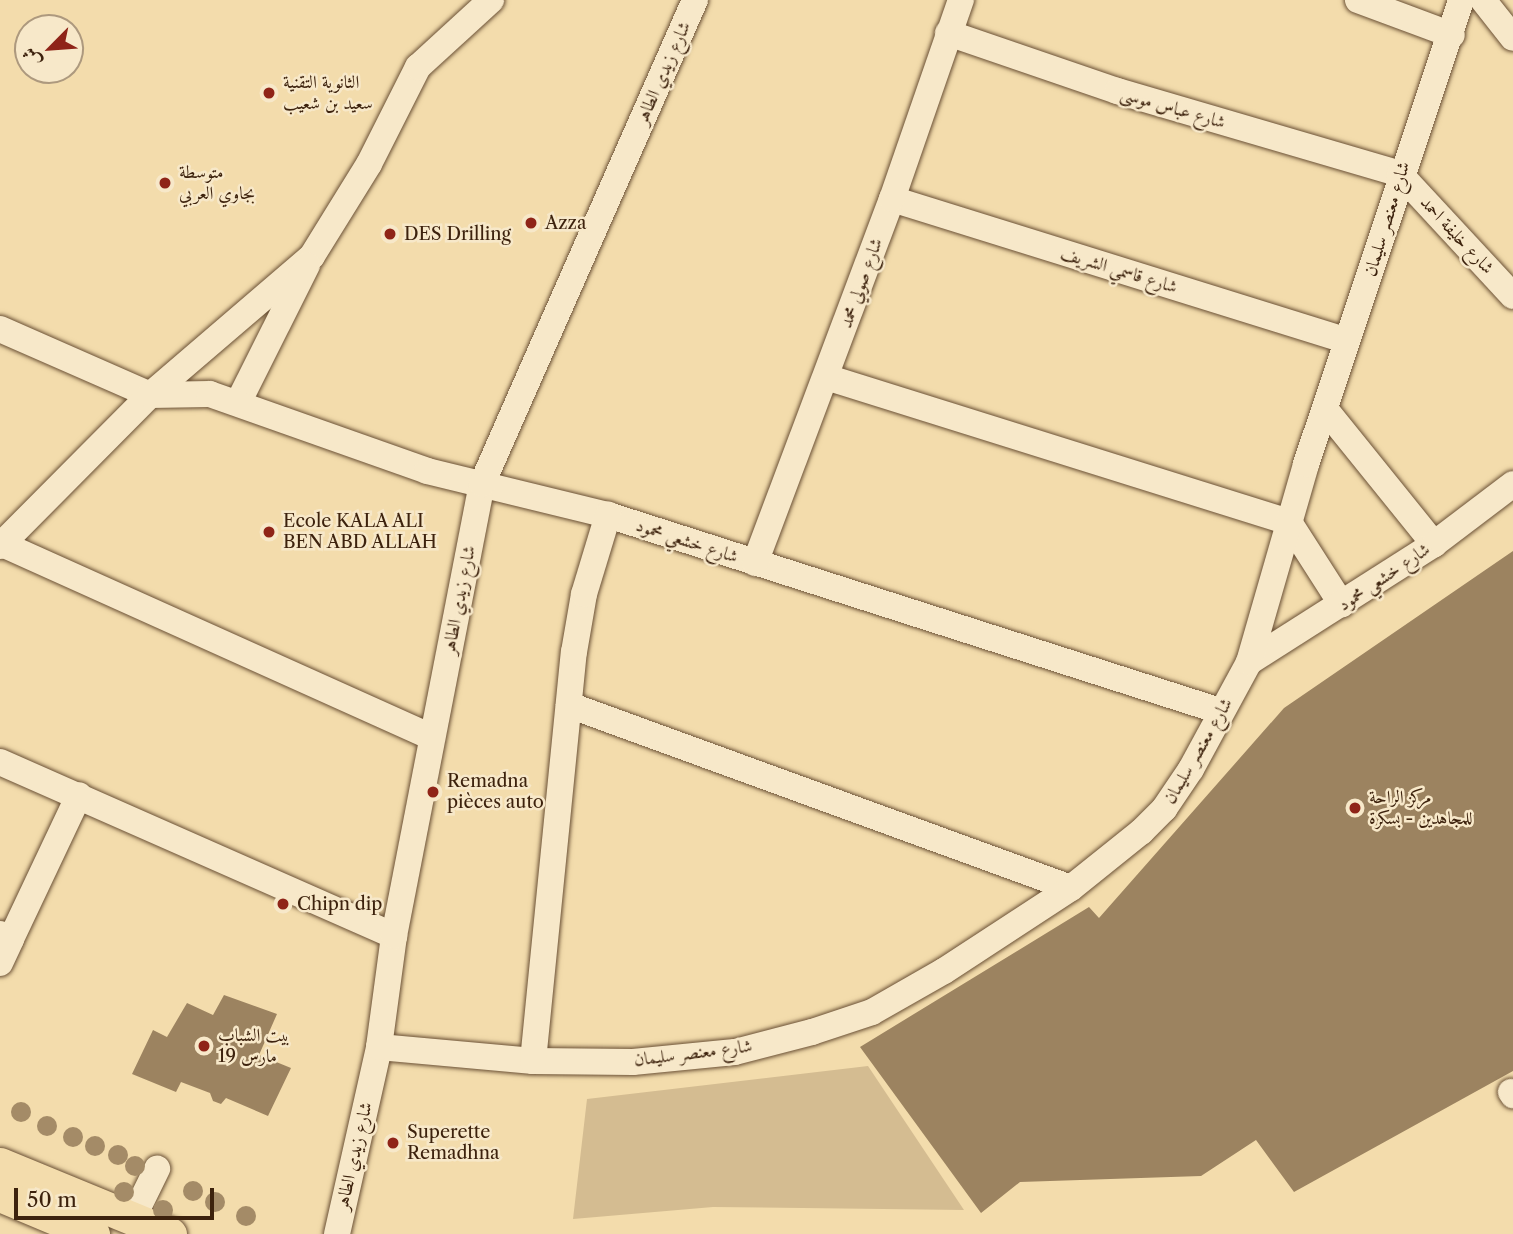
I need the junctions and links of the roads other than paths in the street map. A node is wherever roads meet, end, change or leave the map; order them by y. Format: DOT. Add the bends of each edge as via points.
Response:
graph roads {
  1 [pos="491,0"];
  2 [pos="695,0"];
  3 [pos="961,0"];
  4 [pos="1358,0"];
  5 [pos="1461,0"];
  6 [pos="1483,0"];
  7 [pos="948,33"];
  8 [pos="1452,35"];
  9 [pos="1513,38"];
  10 [pos="1400,174"];
  11 [pos="892,199"];
  12 [pos="312,256"];
  13 [pos="1513,296"];
  14 [pos="0,328"];
  15 [pos="1346,340"];
  16 [pos="826,377"];
  17 [pos="150,395"];
  18 [pos="239,401"];
  19 [pos="1325,409"];
  20 [pos="482,484"];
  21 [pos="1513,484"];
  22 [pos="608,515"];
  23 [pos="1289,522"];
  24 [pos="1434,544"];
  25 [pos="1,545"];
  26 [pos="755,563"];
  27 [pos="1342,605"];
  28 [pos="1250,662"];
  29 [pos="569,705"];
  30 [pos="1220,711"];
  31 [pos="432,737"];
  32 [pos="0,762"];
  33 [pos="79,795"];
  34 [pos="1071,888"];
  35 [pos="394,936"];
  36 [pos="4,946"];
  37 [pos="379,1046"];
  38 [pos="533,1061"];
  39 [pos="0,1164"];
  40 [pos="157,1169"];
  41 [pos="0,1195"];
  42 [pos="133,1217"];
  43 [pos="93,1234"];
  44 [pos="170,1234"];
  45 [pos="337,1234"];
  1 -- 12 [label="street" via="418,67 369,164"];
  2 -- 20 [label="street, شارع زيدي الطاهر"];
  3 -- 7 [label="street, شارع صولي محمد"];
  4 -- 8 [label="street"];
  5 -- 8 [label="street, شارع معنصر سليمان"];
  6 -- 9 [label="street"];
  7 -- 10 [label="street, شارع عباس موسى" via="1116,91"];
  7 -- 11 [label="street, شارع صولي محمد"];
  8 -- 10 [label="street, شارع معنصر سليمان"];
  10 -- 13 [label="street, شارع خليفة احمد"];
  10 -- 15 [label="street, شارع معنصر سليمان"];
  11 -- 15 [label="street, شارع قاسمي الشريف"];
  11 -- 16 [label="street, شارع صولي محمد"];
  12 -- 17 [label="street"];
  12 -- 18 [label="street"];
  14 -- 17 [label="street"];
  15 -- 19 [label="street, شارع معنصر سليمان"];
  16 -- 23 [label="street"];
  16 -- 26 [label="street, شارع صولي محمد"];
  17 -- 18 [label="street, شارع خشعي محمود" via="210,394"];
  17 -- 25 [label="street"];
  18 -- 20 [label="street, شارع خشعي محمود" via="427,471"];
  19 -- 23 [label="street, شارع معنصر سليمان"];
  19 -- 24 [label="street"];
  20 -- 22 [label="street, شارع خشعي محمود"];
  20 -- 31 [label="street, شارع زيدي الطاهر"];
  21 -- 24 [label="street, شارع خشعي محمود"];
  22 -- 26 [label="street, شارع خشعي محمود"];
  22 -- 29 [label="street" via="584,594"];
  23 -- 27 [label="street"];
  23 -- 28 [label="street, شارع معنصر سليمان"];
  24 -- 27 [label="street, شارع خشعي محمود"];
  25 -- 31 [label="street"];
  26 -- 30 [label="street, شارع خشعي محمود"];
  27 -- 28 [label="street, شارع خشعي محمود"];
  28 -- 30 [label="street, شارع معنصر سليمان"];
  29 -- 34 [label="street"];
  29 -- 38 [label="street" via="554,815 546,951"];
  30 -- 34 [label="street, شارع معنصر سليمان" via="1164,809"];
  31 -- 35 [label="street, شارع زيدي الطاهر"];
  32 -- 33 [label="street"];
  33 -- 35 [label="street"];
  33 -- 36 [label="street"];
  34 -- 38 [label="street, شارع معنصر سليمان" via="872,1012 812,1032 709,1054 633,1062"];
  35 -- 37 [label="street, شارع زيدي الطاهر"];
  37 -- 38 [label="street, شارع معنصر سليمان"];
  37 -- 45 [label="street, شارع زيدي الطاهر"];
  39 -- 42 [label="main road"];
  40 -- 42 [label="street"];
  41 -- 43 [label="main road"];
  42 -- 44 [label="main road"];
}
